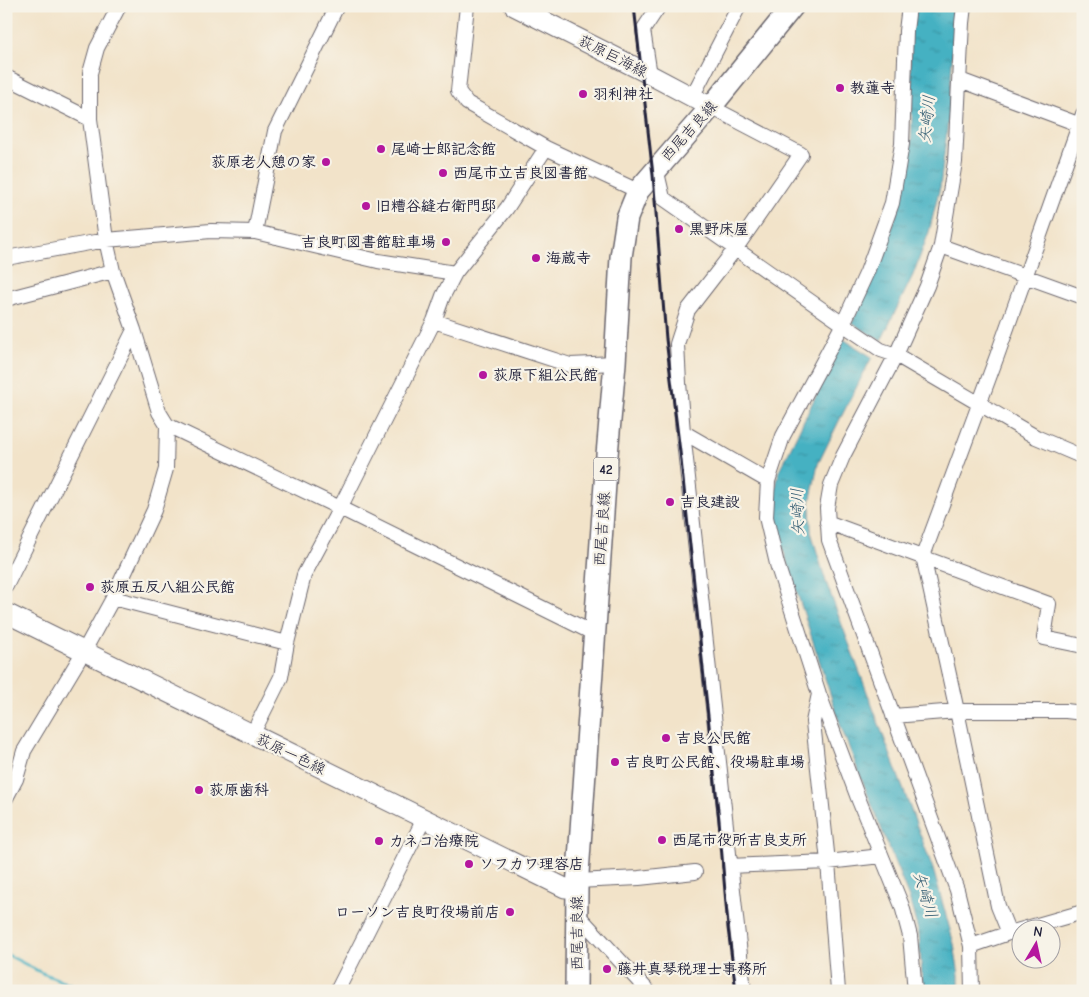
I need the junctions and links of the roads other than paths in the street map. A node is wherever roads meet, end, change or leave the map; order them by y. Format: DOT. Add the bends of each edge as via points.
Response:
graph roads {
  1 [pos="119,6"];
  2 [pos="337,6"];
  3 [pos="467,6"];
  4 [pos="514,6"];
  5 [pos="659,6"];
  6 [pos="739,6"];
  7 [pos="793,6"];
  8 [pos="909,6"];
  9 [pos="964,6"];
  10 [pos="650,75"];
  11 [pos="6,77"];
  12 [pos="960,80"];
  13 [pos="692,97"];
  14 [pos="711,107"];
  15 [pos="1081,118"];
  16 [pos="90,119"];
  17 [pos="546,148"];
  18 [pos="656,168"];
  19 [pos="638,191"];
  20 [pos="256,232"];
  21 [pos="106,240"];
  22 [pos="941,246"];
  23 [pos="736,248"];
  24 [pos="6,258"];
  25 [pos="113,270"];
  26 [pos="455,273"];
  27 [pos="1026,275"];
  28 [pos="1083,296"];
  29 [pos="6,299"];
  30 [pos="434,321"];
  31 [pos="846,327"];
  32 [pos="134,330"];
  33 [pos="896,355"];
  34 [pos="615,363"];
  35 [pos="979,405"];
  36 [pos="167,426"];
  37 [pos="683,432"];
  38 [pos="1083,457"];
  39 [pos="768,481"];
  40 [pos="340,508"];
  41 [pos="827,522"];
  42 [pos="923,556"];
  43 [pos="6,586"];
  44 [pos="113,598"];
  45 [pos="6,613"];
  46 [pos="595,634"];
  47 [pos="288,643"];
  48 [pos="1083,646"];
  49 [pos="84,651"];
  50 [pos="819,694"];
  51 [pos="957,711"];
  52 [pos="1083,713"];
  53 [pos="893,716"];
  54 [pos="252,734"];
  55 [pos="6,798"];
  56 [pos="424,819"];
  57 [pos="881,856"];
  58 [pos="828,862"];
  59 [pos="729,866"];
  60 [pos="695,872"];
  61 [pos="577,885"];
  62 [pos="1083,912"];
  63 [pos="576,913"];
  64 [pos="1009,933"];
  65 [pos="971,946"];
  66 [pos="336,991"];
  67 [pos="576,991"];
  68 [pos="648,991"];
  69 [pos="744,991"];
  70 [pos="838,991"];
  71 [pos="915,991"];
  72 [pos="972,991"];
  1 -- 16 [label="street" via="98,48 90,73"];
  2 -- 20 [label="street" via="275,131"];
  3 -- 17 [label="street" via="458,91 467,103"];
  4 -- 10 [label="main road, 荻原巨海線"];
  5 -- 10 [label="street" via="642,30"];
  6 -- 13 [label="street"];
  7 -- 14 [label="main road, 西尾吉良線 / 42"];
  8 -- 31 [label="street" via="902,144 892,203"];
  9 -- 12 [label="street"];
  10 -- 13 [label="main road, 荻原巨海線"];
  11 -- 16 [label="street"];
  12 -- 15 [label="street"];
  12 -- 22 [label="street" via="955,162"];
  13 -- 14 [label="main road, 荻原巨海線"];
  14 -- 18 [label="main road, 西尾吉良線 / 42"];
  14 -- 23 [label="street" via="801,154"];
  15 -- 27 [label="street"];
  16 -- 21 [label="street"];
  17 -- 19 [label="street"];
  17 -- 26 [label="street" via="507,208"];
  18 -- 19 [label="main road, 西尾吉良線 / 42"];
  18 -- 23 [label="street" via="663,198"];
  19 -- 34 [label="main road, 西尾吉良線 / 42" via="627,218 621,258"];
  20 -- 21 [label="street" via="211,230"];
  20 -- 26 [label="street" via="378,261"];
  21 -- 24 [label="street"];
  21 -- 25 [label="street"];
  22 -- 27 [label="street"];
  22 -- 33 [label="street"];
  23 -- 31 [label="street"];
  23 -- 37 [label="street" via="688,310 681,330 677,355"];
  25 -- 29 [label="street"];
  25 -- 32 [label="street"];
  26 -- 30 [label="street"];
  27 -- 28 [label="street"];
  27 -- 35 [label="street"];
  30 -- 34 [label="street" via="570,365"];
  30 -- 40 [label="street"];
  31 -- 33 [label="street" via="881,350"];
  31 -- 39 [label="street" via="783,436"];
  32 -- 36 [label="street" via="159,412"];
  32 -- 43 [label="street"];
  33 -- 35 [label="street"];
  33 -- 41 [label="street" via="843,456 830,492"];
  34 -- 46 [label="main road, 西尾吉良線 / 42"];
  35 -- 38 [label="street" via="1036,437"];
  35 -- 42 [label="street"];
  36 -- 40 [label="street"];
  36 -- 44 [label="street" via="166,469 154,510"];
  37 -- 39 [label="street"];
  37 -- 59 [label="street"];
  39 -- 50 [label="street" via="766,517 777,564"];
  40 -- 46 [label="street"];
  40 -- 47 [label="street" via="304,575"];
  41 -- 42 [label="street"];
  41 -- 53 [label="street" via="829,540"];
  42 -- 48 [label="street" via="1049,604 1044,638"];
  42 -- 51 [label="street"];
  44 -- 47 [label="street"];
  44 -- 49 [label="street"];
  45 -- 49 [label="main road, 荻原一色線"];
  46 -- 61 [label="main road, 西尾吉良線 / 42"];
  47 -- 54 [label="street" via="282,678"];
  49 -- 54 [label="main road, 荻原一色線"];
  49 -- 55 [label="street" via="24,751 16,779"];
  50 -- 57 [label="street"];
  50 -- 58 [label="street" via="813,722"];
  51 -- 52 [label="street"];
  51 -- 53 [label="street"];
  51 -- 64 [label="street" via="998,906"];
  53 -- 65 [label="street" via="957,890"];
  54 -- 56 [label="main road, 荻原一色線"];
  56 -- 61 [label="main road, 荻原一色線" via="565,888"];
  56 -- 66 [label="street"];
  57 -- 58 [label="street"];
  57 -- 71 [label="street" via="902,906 910,936"];
  58 -- 59 [label="street"];
  58 -- 70 [label="street"];
  59 -- 69 [label="street"];
  60 -- 61 [label="street"];
  61 -- 63 [label="main road, 西尾吉良線 / 42"];
  62 -- 64 [label="street"];
  63 -- 67 [label="main road, 西尾吉良線 / 42"];
  63 -- 68 [label="street"];
  64 -- 65 [label="street"];
  65 -- 72 [label="street"];
}
